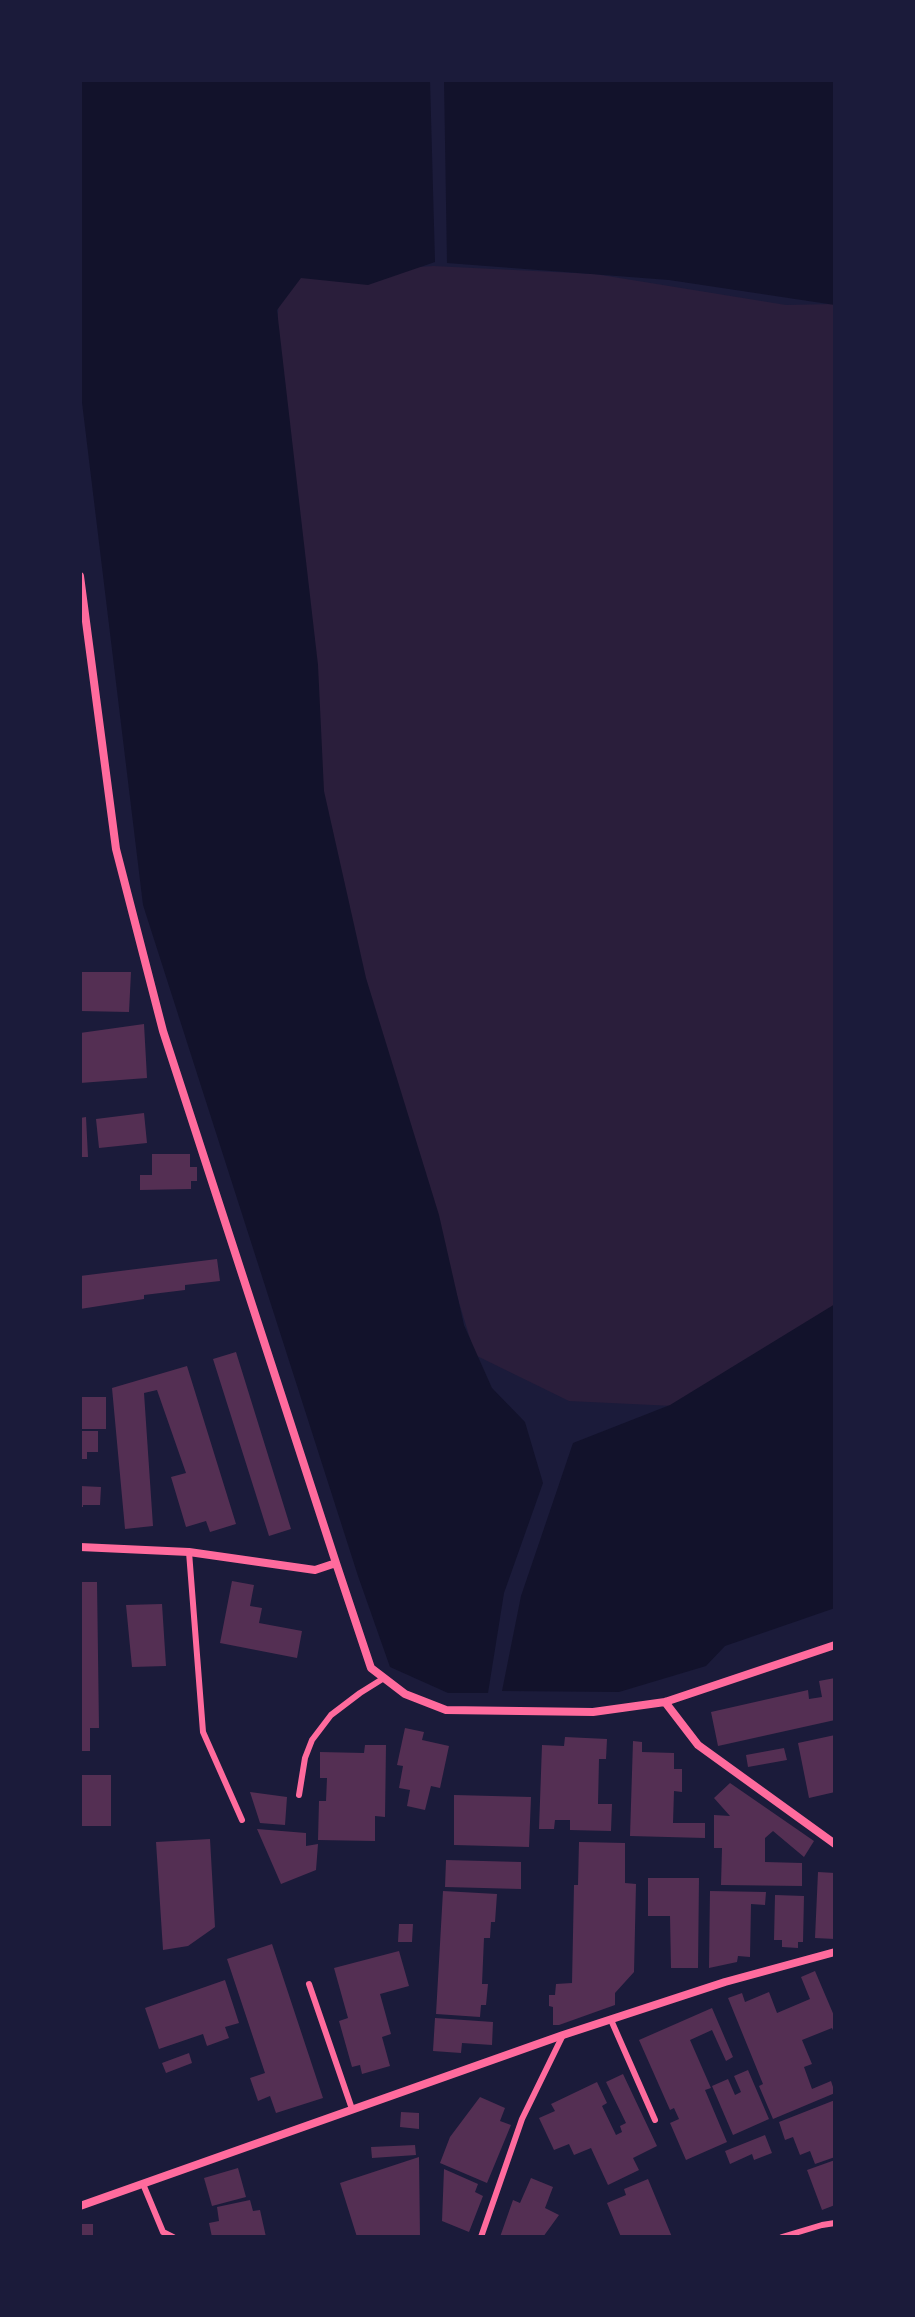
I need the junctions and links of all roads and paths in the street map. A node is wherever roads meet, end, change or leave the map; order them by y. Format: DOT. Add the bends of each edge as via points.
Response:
graph roads {
  1 [pos="80,576"];
  2 [pos="80,1547"];
  3 [pos="189,1552"];
  4 [pos="336,1563"];
  5 [pos="835,1645"];
  6 [pos="384,1678"];
  7 [pos="665,1702"];
  8 [pos="299,1795"];
  9 [pos="242,1820"];
  10 [pos="835,1844"];
  11 [pos="835,1952"];
  12 [pos="309,1984"];
  13 [pos="611,2020"];
  14 [pos="563,2035"];
  15 [pos="352,2109"];
  16 [pos="655,2120"];
  17 [pos="143,2184"];
  18 [pos="80,2206"];
  19 [pos="835,2223"];
  20 [pos="173,2237"];
  21 [pos="481,2237"];
  22 [pos="782,2237"];
  1 -- 4 [label="street" via="116,849 147,970"];
  2 -- 3 [label="street"];
  3 -- 4 [label="street" via="315,1570"];
  3 -- 9 [label="lane" via="203,1732"];
  4 -- 6 [label="street" via="371,1668"];
  5 -- 7 [label="street"];
  6 -- 7 [label="street" via="405,1694 446,1710 593,1712"];
  6 -- 8 [label="lane" via="331,1715 312,1740"];
  7 -- 10 [label="street" via="698,1745"];
  11 -- 13 [label="street"];
  12 -- 15 [label="lane"];
  13 -- 14 [label="street"];
  13 -- 16 [label="lane"];
  14 -- 15 [label="street"];
  14 -- 21 [label="lane" via="522,2119"];
  15 -- 17 [label="street"];
  17 -- 18 [label="street"];
  17 -- 20 [label="lane" via="163,2232"];
  19 -- 22 [label="lane"];
}
